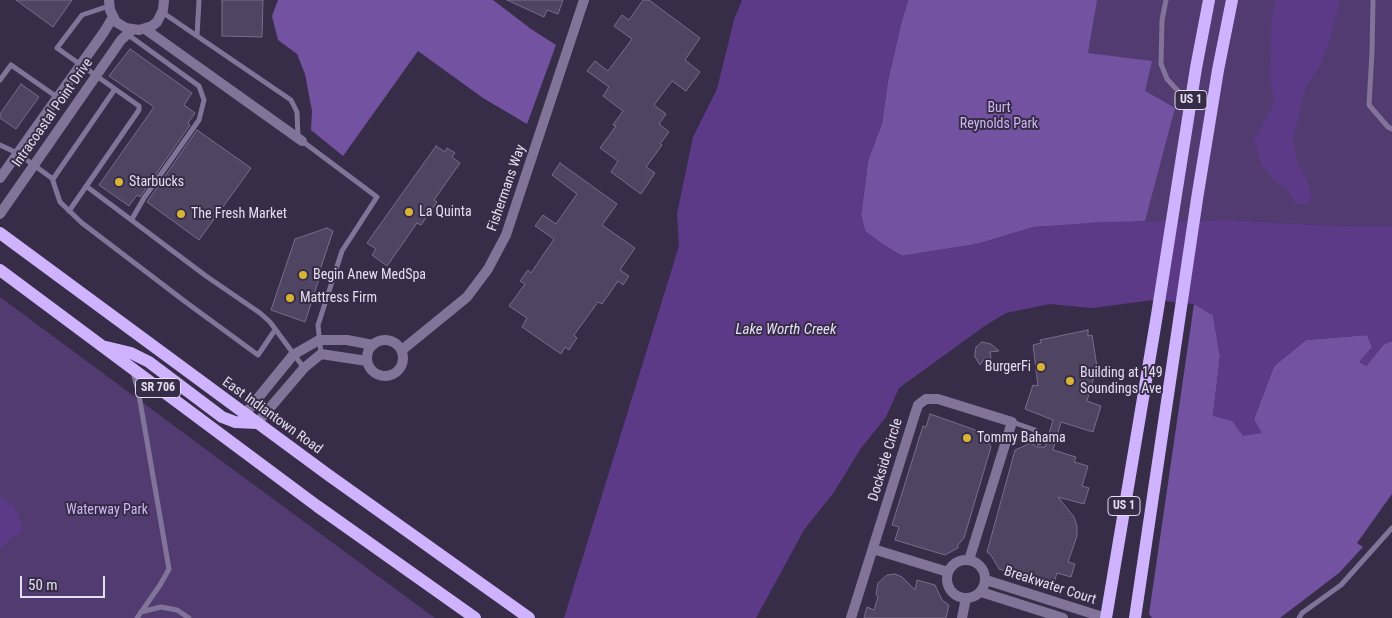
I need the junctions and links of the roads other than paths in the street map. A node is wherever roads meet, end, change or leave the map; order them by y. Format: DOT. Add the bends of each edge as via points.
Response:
graph roads {
  1 [pos="164,0"];
  2 [pos="199,0"];
  3 [pos="584,0"];
  4 [pos="1166,0"];
  5 [pos="1209,0"];
  6 [pos="1232,0"];
  7 [pos="1372,0"];
  8 [pos="109,3"];
  9 [pos="162,12"];
  10 [pos="113,17"];
  11 [pos="145,29"];
  12 [pos="129,32"];
  13 [pos="197,36"];
  14 [pos="80,65"];
  15 [pos="96,76"];
  16 [pos="0,80"];
  17 [pos="115,89"];
  18 [pos="57,98"];
  19 [pos="1191,100"];
  20 [pos="1392,129"];
  21 [pos="300,139"];
  22 [pos="0,145"];
  23 [pos="17,153"];
  24 [pos="34,165"];
  25 [pos="0,178"];
  26 [pos="54,179"];
  27 [pos="86,186"];
  28 [pos="69,211"];
  29 [pos="0,214"];
  30 [pos="132,219"];
  31 [pos="0,233"];
  32 [pos="0,270"];
  33 [pos="275,330"];
  34 [pos="319,340"];
  35 [pos="373,345"];
  36 [pos="101,346"];
  37 [pos="402,350"];
  38 [pos="321,354"];
  39 [pos="293,355"];
  40 [pos="367,361"];
  41 [pos="304,368"];
  42 [pos="132,369"];
  43 [pos="245,414"];
  44 [pos="1012,422"];
  45 [pos="257,423"];
  46 [pos="1039,443"];
  47 [pos="1392,528"];
  48 [pos="873,549"];
  49 [pos="969,560"];
  50 [pos="948,572"];
  51 [pos="986,580"];
  52 [pos="981,592"];
  53 [pos="966,598"];
  54 [pos="141,612"];
  55 [pos="137,618"];
  56 [pos="189,618"];
  57 [pos="475,618"];
  58 [pos="529,618"];
  59 [pos="851,618"];
  60 [pos="962,618"];
  61 [pos="1063,618"];
  62 [pos="1106,618"];
  63 [pos="1135,618"];
  64 [pos="1300,618"];
  1 -- 9 [label="street"];
  2 -- 13 [label="lane"];
  3 -- 37 [label="street, Fishermans Way" via="506,235 478,285"];
  4 -- 19 [label="lane" via="1161,64 1167,79"];
  5 -- 19 [label="main road, US 1"];
  6 -- 63 [label="main road, US 1" via="1197,198"];
  7 -- 20 [label="lane" via="1369,105"];
  8 -- 10 [label="street"];
  8 -- 14 [label="lane" via="82,15 57,48"];
  9 -- 11 [label="street" via="157,22"];
  9 -- 13 [label="lane"];
  10 -- 12 [label="street"];
  10 -- 14 [label="street, Intracoastal Point Drive"];
  11 -- 12 [label="street"];
  11 -- 21 [label="street"];
  12 -- 15 [label="street, Intracoastal Point Drive"];
  12 -- 30 [label="lane" via="199,86 204,100 199,120"];
  13 -- 21 [label="lane" via="290,100 297,112"];
  14 -- 15 [label="lane"];
  14 -- 18 [label="street, Intracoastal Point Drive"];
  15 -- 17 [label="lane"];
  15 -- 24 [label="street, Intracoastal Point Drive"];
  16 -- 18 [label="lane" via="11,65"];
  17 -- 26 [label="lane"];
  17 -- 27 [label="lane" via="139,106 139,110"];
  18 -- 23 [label="street, Intracoastal Point Drive"];
  19 -- 62 [label="main road, US 1"];
  21 -- 34 [label="lane" via="377,197 342,251 318,325"];
  22 -- 23 [label="lane"];
  23 -- 24 [label="lane"];
  23 -- 25 [label="street, Intracoastal Point Drive"];
  24 -- 26 [label="lane"];
  24 -- 29 [label="street, Intracoastal Point Drive"];
  26 -- 28 [label="lane" via="60,202"];
  27 -- 28 [label="lane"];
  27 -- 30 [label="lane"];
  28 -- 33 [label="lane" via="258,354"];
  30 -- 33 [label="lane" via="260,313"];
  31 -- 43 [label="main road, East Indiantown Road / SR 706"];
  32 -- 36 [label="main road, SR 706"];
  33 -- 39 [label="lane"];
  34 -- 35 [label="street" via="347,340"];
  34 -- 38 [label="lane"];
  34 -- 39 [label="street"];
  35 -- 37 [label="street" via="389,340"];
  35 -- 40 [label="street"];
  36 -- 42 [label="main road, SR 706"];
  36 -- 45 [label="main road" via="131,353 149,362 222,417 234,422"];
  37 -- 40 [label="street" via="403,363 391,376 378,376"];
  38 -- 40 [label="street"];
  38 -- 41 [label="street"];
  39 -- 41 [label="lane"];
  39 -- 43 [label="street"];
  41 -- 45 [label="street"];
  42 -- 54 [label="lane" via="140,396 169,569"];
  42 -- 57 [label="main road, SR 706"];
  43 -- 45 [label="main road, East Indiantown Road / SR 706"];
  44 -- 46 [label="lane" via="1036,430"];
  44 -- 48 [label="street, Dockside Circle" via="938,399 922,402 915,414"];
  44 -- 49 [label="street"];
  45 -- 58 [label="main road, East Indiantown Road / SR 706"];
  47 -- 64 [label="lane" via="1341,585 1302,613"];
  48 -- 50 [label="street"];
  48 -- 59 [label="street, Dockside Circle"];
  49 -- 50 [label="street" via="955,563"];
  49 -- 51 [label="street" via="983,568"];
  50 -- 53 [label="street" via="951,592"];
  51 -- 52 [label="street"];
  51 -- 62 [label="street, Breakwater Court"];
  52 -- 53 [label="street"];
  52 -- 61 [label="street, Breakwater Court"];
  53 -- 60 [label="street"];
  54 -- 55 [label="lane"];
  54 -- 56 [label="lane" via="161,607 177,610"];
}
